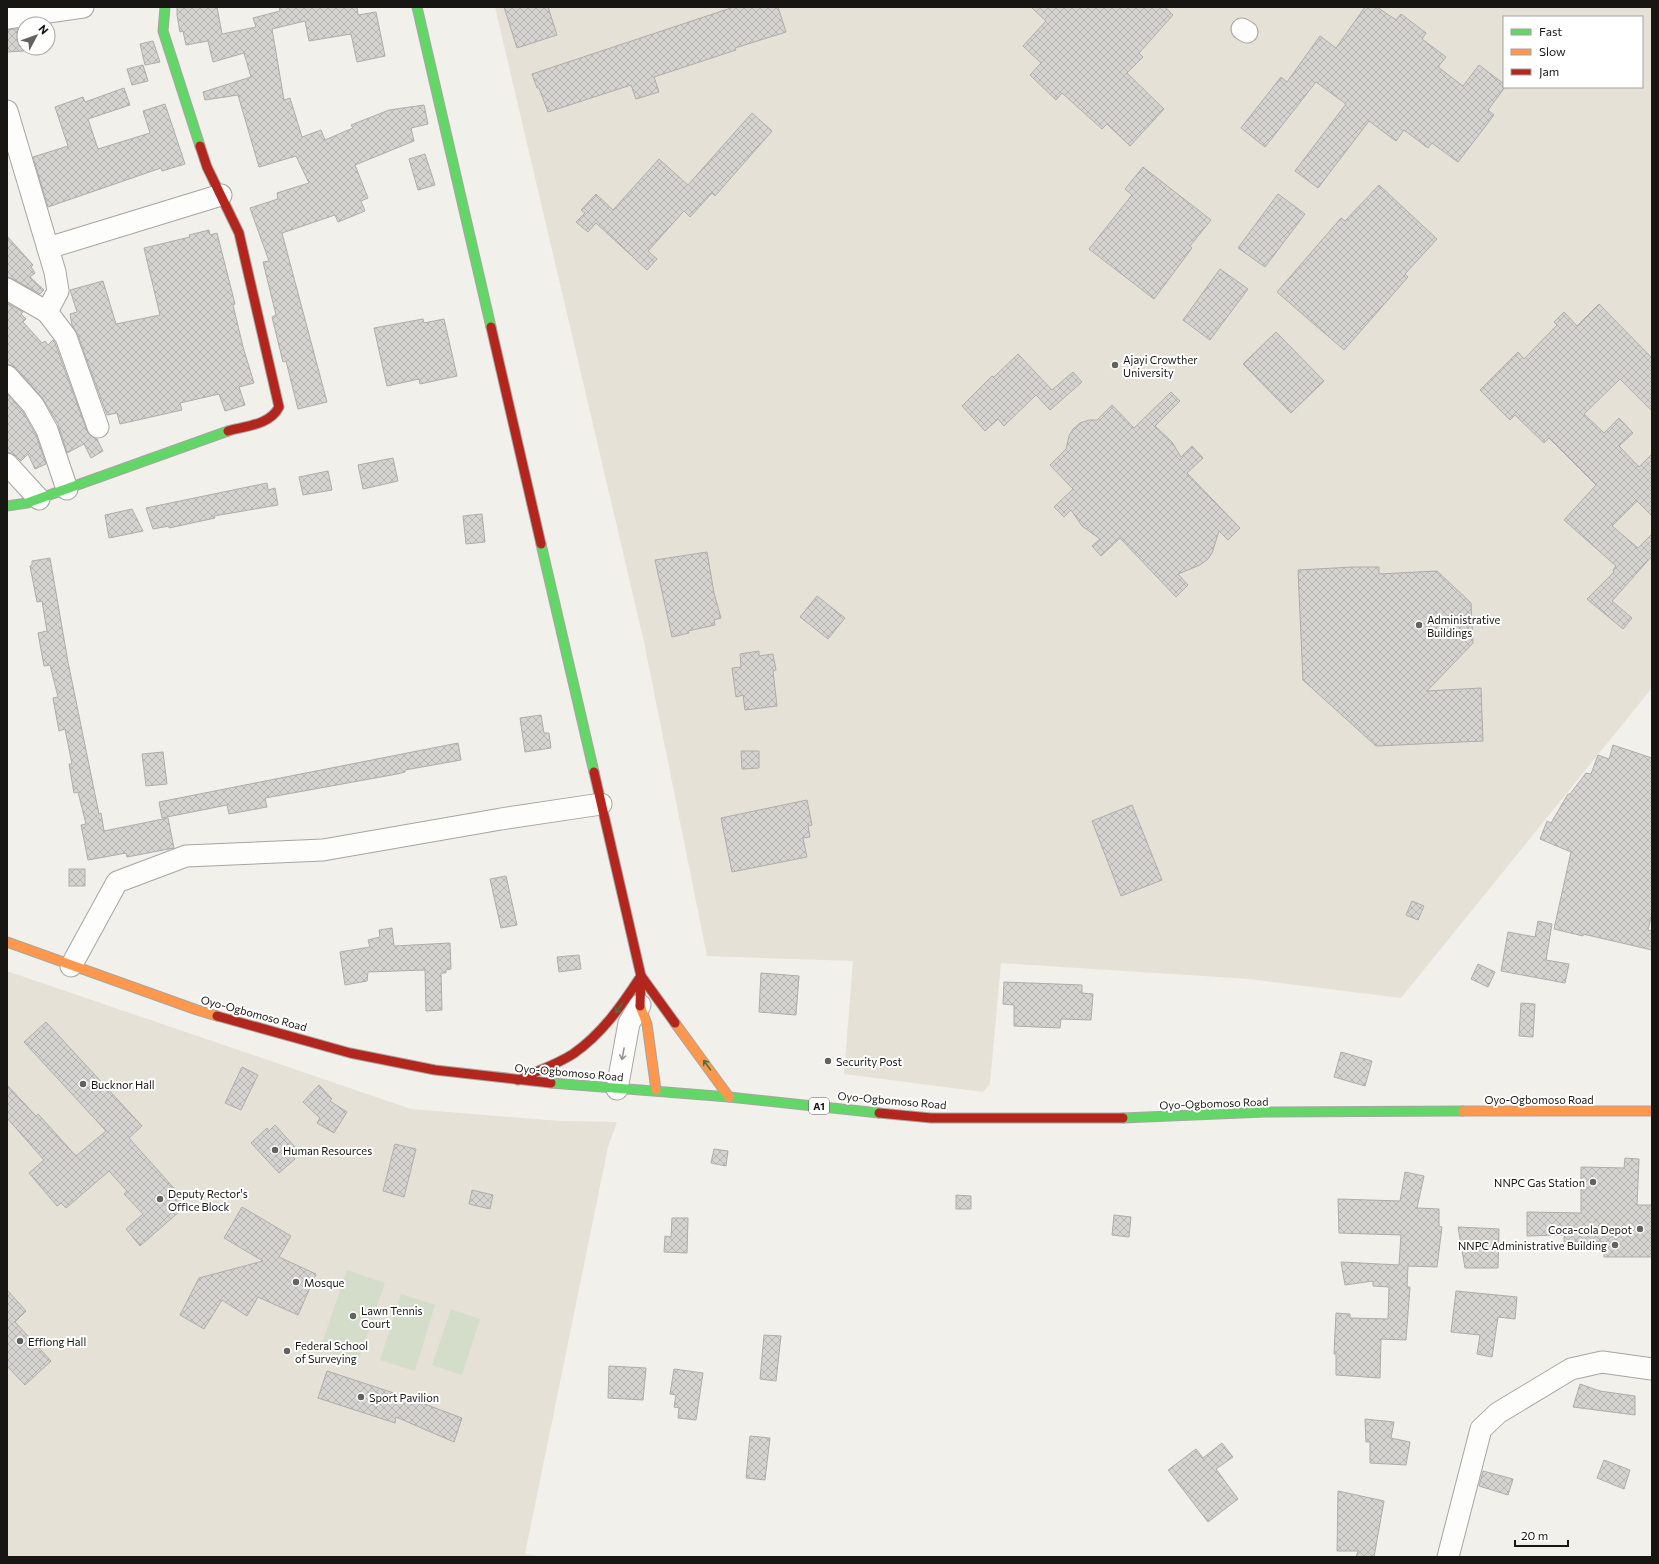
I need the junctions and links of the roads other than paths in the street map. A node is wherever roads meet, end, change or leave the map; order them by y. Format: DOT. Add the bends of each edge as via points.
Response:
graph roads {
  1 [pos="83,7"];
  2 [pos="166,7"];
  3 [pos="416,7"];
  4 [pos="7,18"];
  5 [pos="7,111"];
  6 [pos="221,195"];
  7 [pos="48,248"];
  8 [pos="7,289"];
  9 [pos="47,312"];
  10 [pos="7,376"];
  11 [pos="98,427"];
  12 [pos="7,464"];
  13 [pos="68,489"];
  14 [pos="39,499"];
  15 [pos="7,506"];
  16 [pos="601,804"];
  17 [pos="7,942"];
  18 [pos="71,966"];
  19 [pos="641,976"];
  20 [pos="640,1005"];
  21 [pos="517,1080"];
  22 [pos="617,1089"];
  23 [pos="656,1090"];
  24 [pos="729,1097"];
  25 [pos="1652,1111"];
  26 [pos="1652,1369"];
  27 [pos="1448,1557"];
  1 -- 4 [label="street"];
  2 -- 6 [label="main road" via="163,31 207,167"];
  3 -- 16 [label="main road"];
  5 -- 7 [label="street"];
  6 -- 7 [label="street"];
  6 -- 13 [label="main road" via="239,233 278,399 279,407 276,413 265,421 221,433"];
  7 -- 9 [label="street" via="58,291"];
  8 -- 9 [label="street"];
  9 -- 11 [label="street" via="66,337"];
  10 -- 13 [label="street" via="33,405 47,430"];
  12 -- 14 [label="street"];
  13 -- 14 [label="main road"];
  14 -- 15 [label="main road"];
  16 -- 18 [label="street" via="323,850 186,856 117,882"];
  16 -- 19 [label="main road"];
  17 -- 18 [label="main road, Oyo-Ogbomoso Road / A1"];
  18 -- 21 [label="main road, Oyo-Ogbomoso Road / A1" via="197,1010 350,1053 435,1070"];
  19 -- 20 [label="main road"];
  19 -- 21 [label="main road, one-way" via="617,1012 596,1035 573,1054"];
  24 -- 19 [label="main road, one-way"];
  20 -- 22 [label="street, one-way" via="629,1023"];
  20 -- 23 [label="main road" via="647,1024"];
  21 -- 22 [label="main road, Oyo-Ogbomoso Road / A1"];
  22 -- 23 [label="main road, Oyo-Ogbomoso Road / A1"];
  23 -- 24 [label="main road, Oyo-Ogbomoso Road / A1"];
  24 -- 25 [label="main road, Oyo-Ogbomoso Road / A1" via="931,1118 1133,1118 1265,1112"];
  26 -- 27 [label="street" via="1602,1362 1571,1370 1498,1413 1481,1429"];
}
